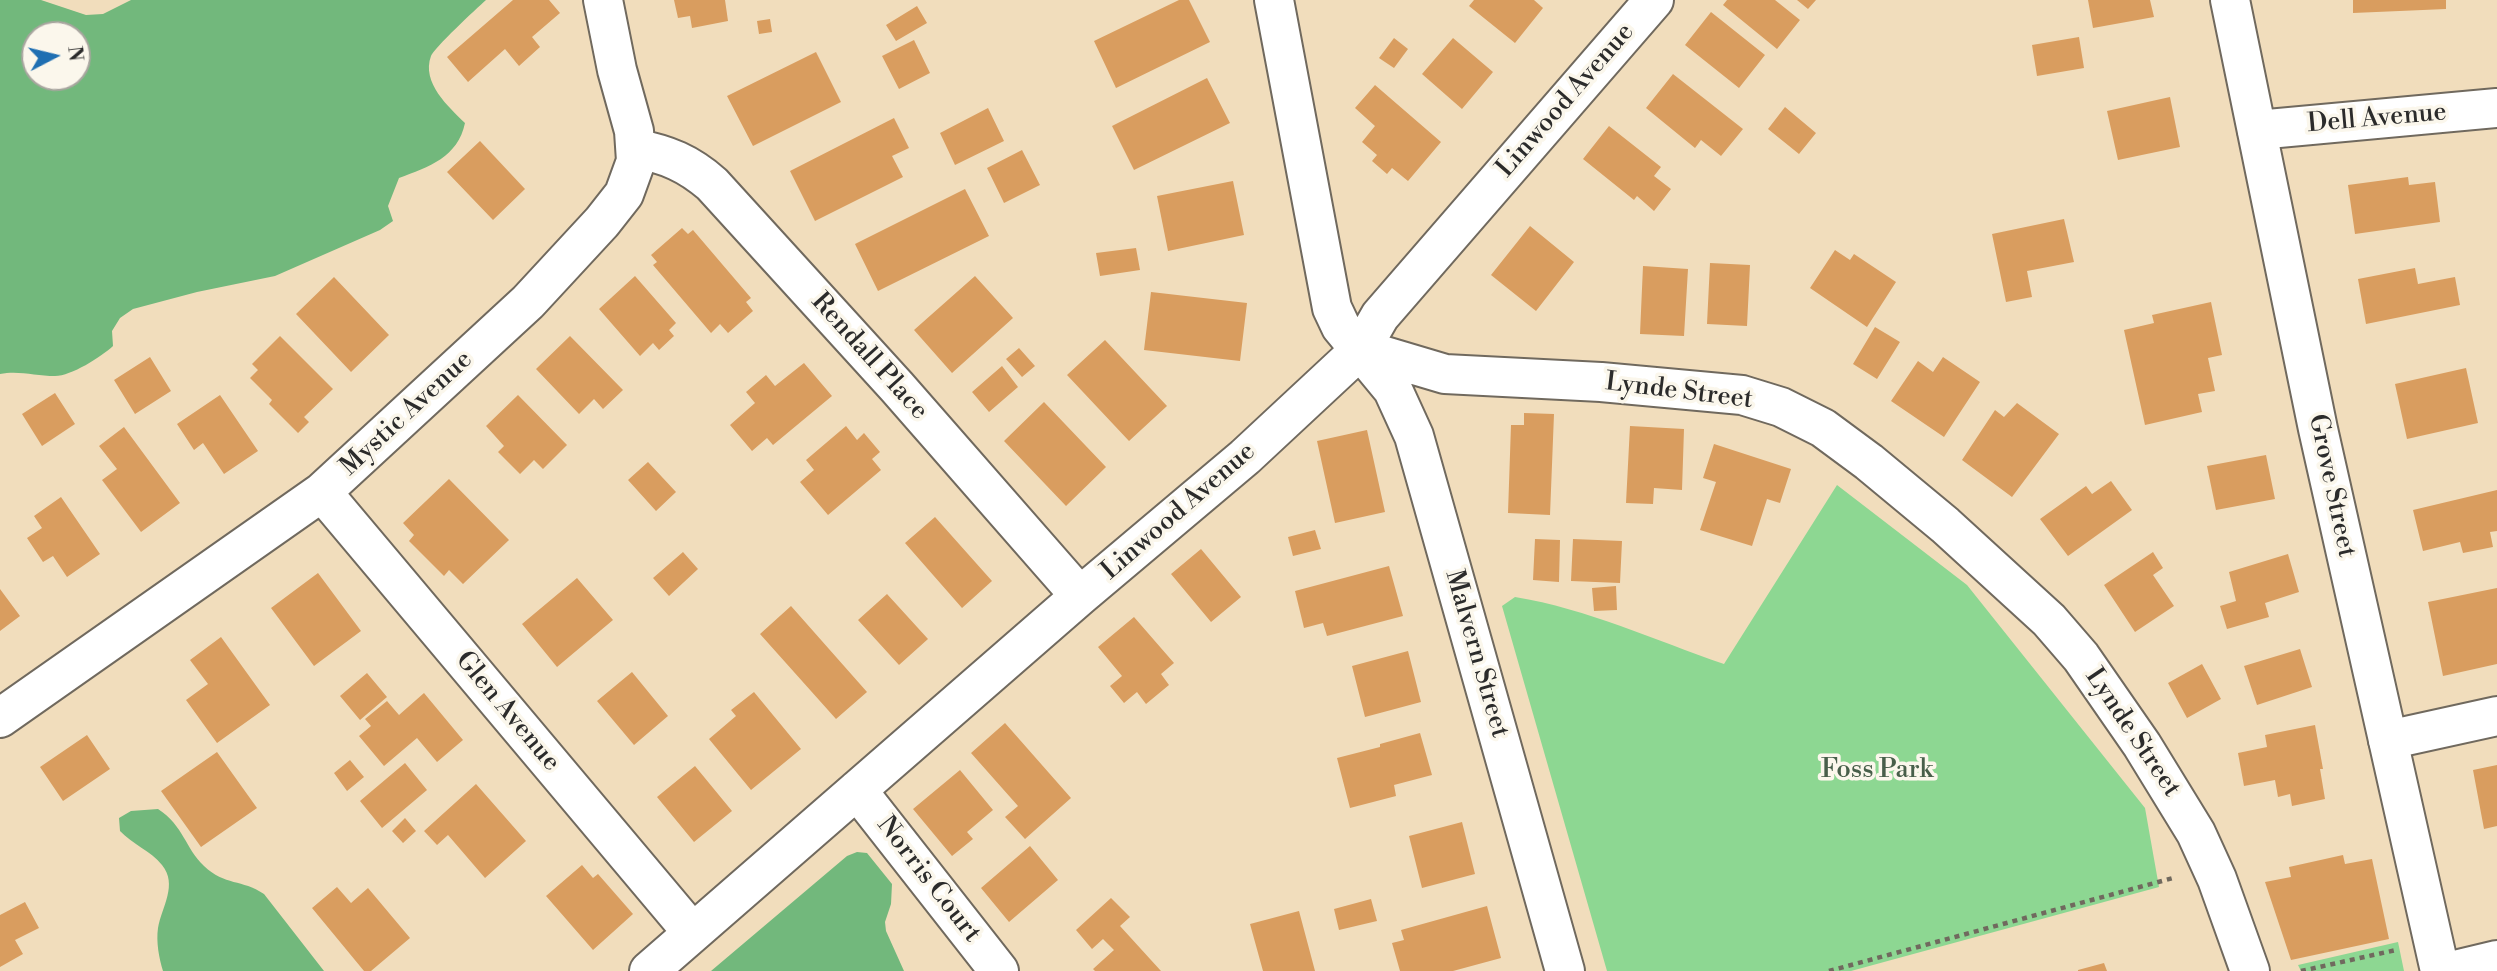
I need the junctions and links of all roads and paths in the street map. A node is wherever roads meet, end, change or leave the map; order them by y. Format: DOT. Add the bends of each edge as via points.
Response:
graph roads {
  1 [pos="603,0"];
  2 [pos="1274,0"];
  3 [pos="1654,0"];
  4 [pos="2230,0"];
  5 [pos="2497,108"];
  6 [pos="2257,130"];
  7 [pos="636,149"];
  8 [pos="1361,349"];
  9 [pos="322,492"];
  10 [pos="1080,596"];
  11 [pos="2497,716"];
  12 [pos="0,718"];
  13 [pos="2388,740"];
  14 [pos="857,790"];
  15 [pos="2212,868"];
  16 [pos="692,932"];
  17 [pos="2407,948"];
  18 [pos="2497,960"];
  19 [pos="649,971"];
  20 [pos="999,971"];
  21 [pos="1565,971"];
  22 [pos="1829,971"];
  23 [pos="2250,971"];
  24 [pos="2301,971"];
  25 [pos="2440,971"];
  26 [pos="2451,971"];
  1 -- 7 [label="street, Mystic Avenue"];
  2 -- 8 [label="street" via="1326,288 1341,327"];
  3 -- 8 [label="street, Linwood Avenue" via="1380,316"];
  4 -- 6 [label="street, Grove Street"];
  5 -- 6 [label="street, Dell Avenue"];
  6 -- 13 [label="street, Grove Street"];
  7 -- 9 [label="street, Mystic Avenue" via="629,184 603,222 528,302"];
  7 -- 10 [label="street, Rendall Place" via="679,160 712,184"];
  8 -- 10 [label="street, Linwood Avenue" via="1245,457"];
  8 -- 15 [label="street, Lynde Street" via="1445,374 1742,395 1781,407 1823,428 1955,533 2073,648 2173,792"];
  8 -- 21 [label="street, Malvern Street" via="1393,390 1414,436"];
  9 -- 12 [label="street, Mystic Avenue"];
  9 -- 16 [label="street, Glen Avenue"];
  10 -- 14 [label="street, Linwood Avenue"];
  11 -- 13 [label="street"];
  13 -- 25 [label="street, Grove Street"];
  14 -- 16 [label="street, Linwood Avenue"];
  14 -- 20 [label="street, Norris Court"];
  15 -- 22 [label="path"];
  15 -- 23 [label="street, Lynde Street"];
  16 -- 19 [label="street, Linwood Avenue"];
  17 -- 24 [label="path"];
  18 -- 26 [label="street"];
}
